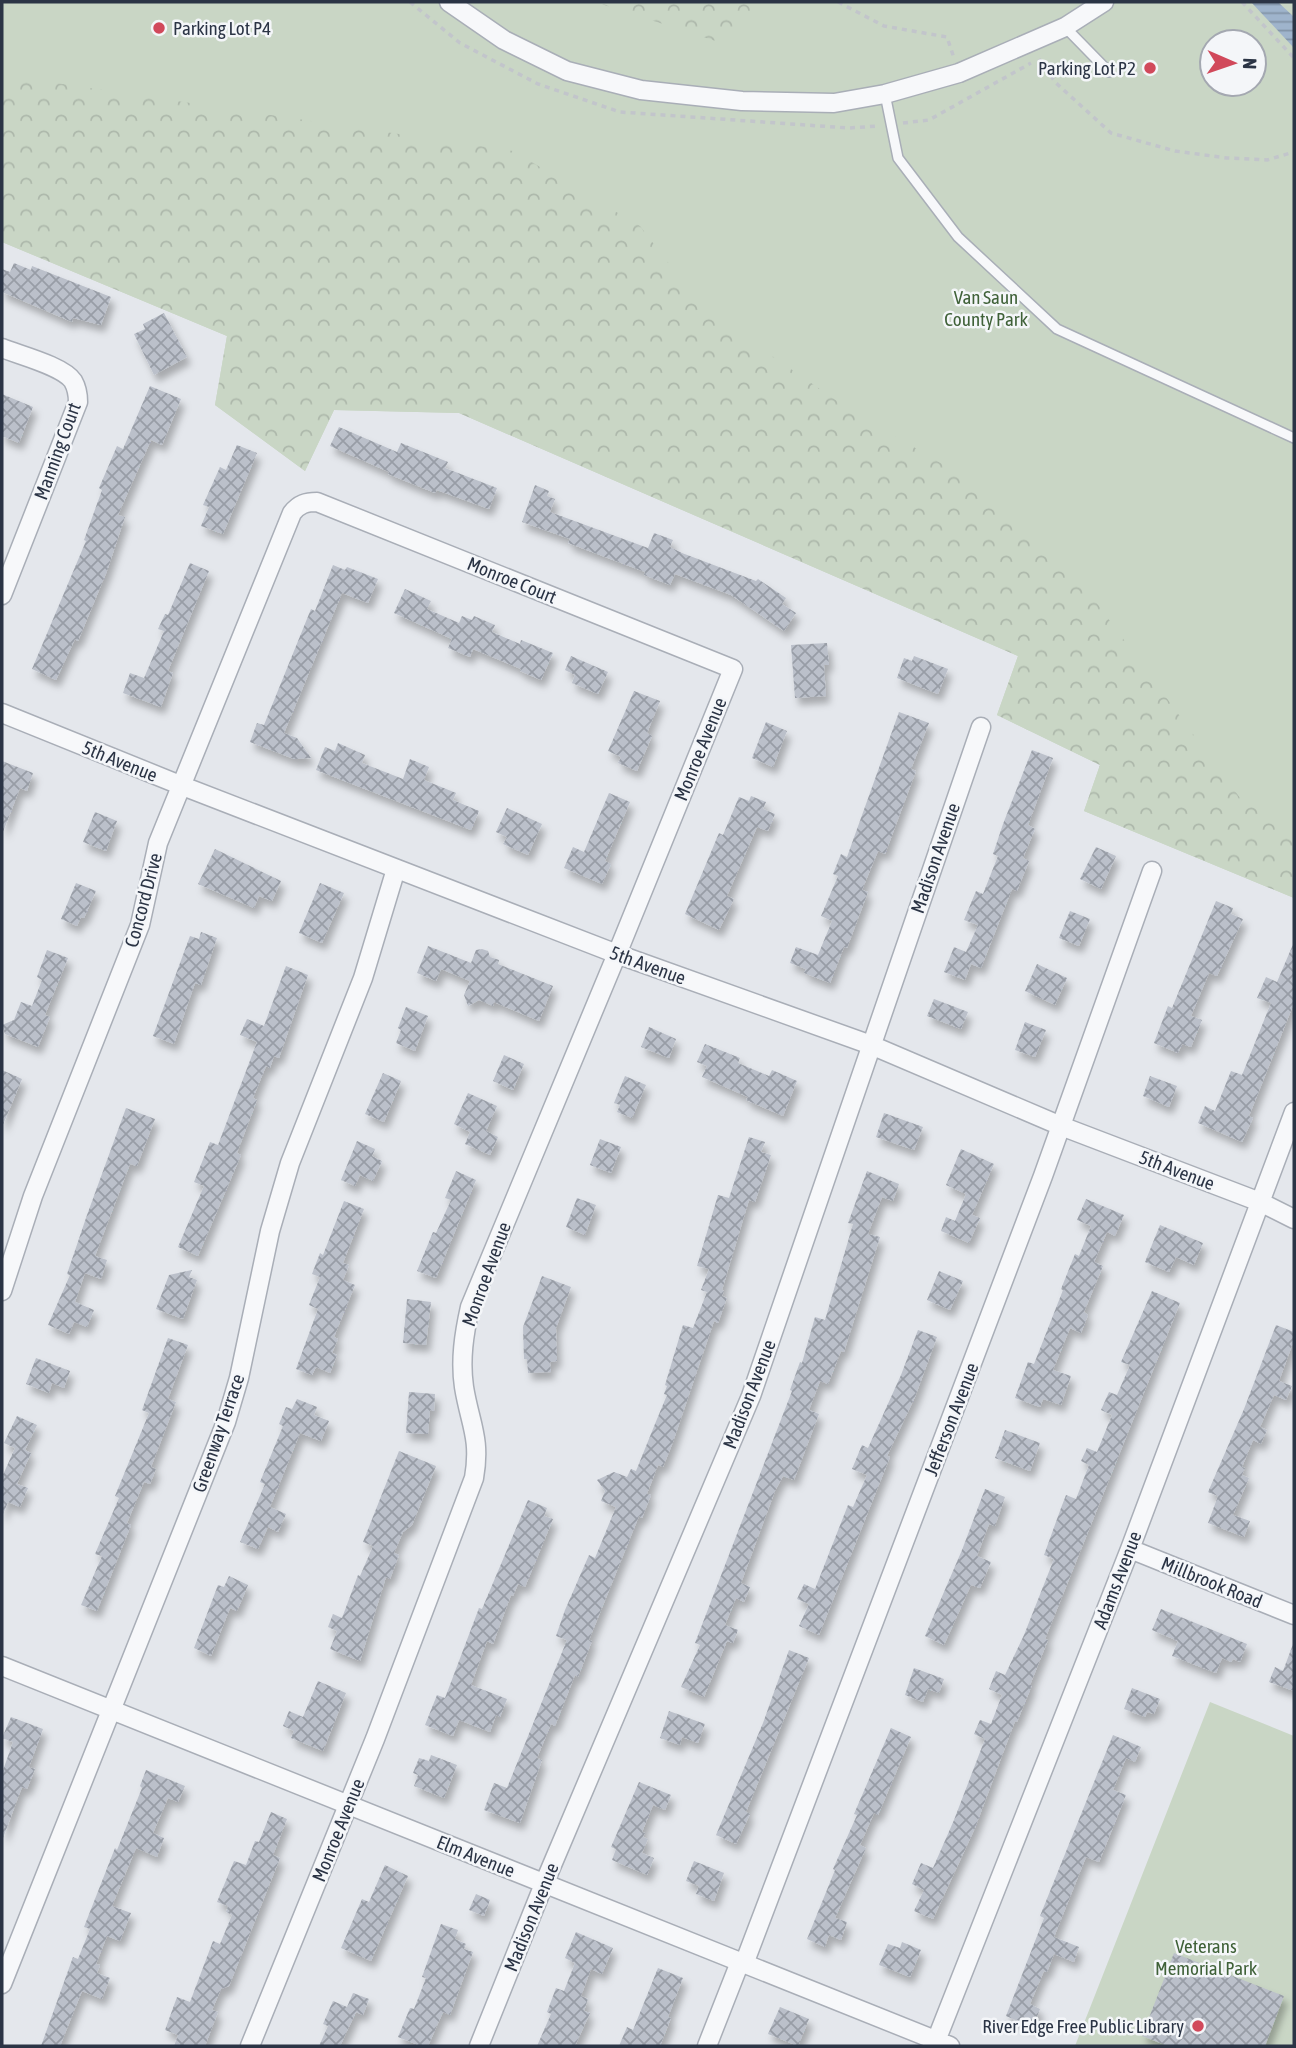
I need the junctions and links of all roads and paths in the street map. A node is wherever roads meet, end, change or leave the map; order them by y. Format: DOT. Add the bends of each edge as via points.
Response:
graph roads {
  1 [pos="449,2"];
  2 [pos="838,2"];
  3 [pos="1104,2"];
  4 [pos="1242,2"];
  5 [pos="1065,27"];
  6 [pos="1294,58"];
  7 [pos="1039,59"];
  8 [pos="1109,72"];
  9 [pos="959,73"];
  10 [pos="885,94"];
  11 [pos="1294,152"];
  12 [pos="2,348"];
  13 [pos="1294,438"];
  14 [pos="292,513"];
  15 [pos="2,595"];
  16 [pos="733,669"];
  17 [pos="2,713"];
  18 [pos="981,727"];
  19 [pos="180,785"];
  20 [pos="396,869"];
  21 [pos="1152,871"];
  22 [pos="617,954"];
  23 [pos="870,1045"];
  24 [pos="1294,1112"];
  25 [pos="1061,1126"];
  26 [pos="1260,1202"];
  27 [pos="1294,1219"];
  28 [pos="2,1291"];
  29 [pos="1130,1549"];
  30 [pos="1294,1615"];
  31 [pos="2,1666"];
  32 [pos="112,1710"];
  33 [pos="348,1804"];
  34 [pos="544,1884"];
  35 [pos="742,1963"];
  36 [pos="2,1984"];
  37 [pos="940,2044"];
  38 [pos="250,2046"];
  39 [pos="479,2046"];
  40 [pos="707,2046"];
  1 -- 10 [label="street" via="504,40 567,71 641,90 742,101 834,103"];
  2 -- 9 [label="path" via="884,26 947,37"];
  3 -- 5 [label="street"];
  4 -- 6 [label="path"];
  5 -- 8 [label="lane"];
  5 -- 9 [label="street"];
  7 -- 11 [label="path" via="1056,83 1111,133 1175,151 1227,158 1267,160"];
  9 -- 10 [label="street"];
  10 -- 13 [label="lane" via="898,158 958,237 1057,329"];
  12 -- 15 [label="street, Manning Court" via="64,372 78,391 78,402"];
  14 -- 16 [label="street, Monroe Court" via="307,502 317,502"];
  14 -- 19 [label="street, Concord Drive"];
  16 -- 22 [label="street, Monroe Avenue"];
  17 -- 19 [label="street, 5th Avenue"];
  18 -- 23 [label="street, Madison Avenue"];
  19 -- 20 [label="street, 5th Avenue"];
  19 -- 28 [label="street, Concord Drive" via="158,843 140,925 33,1196"];
  20 -- 22 [label="street, 5th Avenue"];
  20 -- 32 [label="street, Greenway Terrace" via="363,978 290,1163 226,1422"];
  21 -- 25 [label="street, Jefferson Avenue"];
  22 -- 23 [label="street, 5th Avenue"];
  22 -- 33 [label="street, Monroe Avenue" via="470,1307 462,1364 477,1435 474,1478"];
  23 -- 25 [label="street, 5th Avenue"];
  23 -- 34 [label="street, Madison Avenue" via="751,1396"];
  24 -- 26 [label="street, Adams Avenue"];
  25 -- 26 [label="street, 5th Avenue"];
  25 -- 35 [label="street, Jefferson Avenue"];
  26 -- 27 [label="street, 5th Avenue"];
  26 -- 29 [label="street, Adams Avenue"];
  29 -- 30 [label="street, Millbrook Road"];
  29 -- 37 [label="street, Adams Avenue"];
  31 -- 32 [label="street, Elm Avenue"];
  32 -- 33 [label="street, Elm Avenue"];
  32 -- 36 [label="street, Greenway Terrace"];
  33 -- 34 [label="street, Elm Avenue"];
  33 -- 38 [label="street, Monroe Avenue"];
  34 -- 35 [label="street, Elm Avenue"];
  34 -- 39 [label="street, Madison Avenue"];
  35 -- 37 [label="street, Elm Avenue"];
  35 -- 40 [label="street, Jefferson Avenue"];
}
